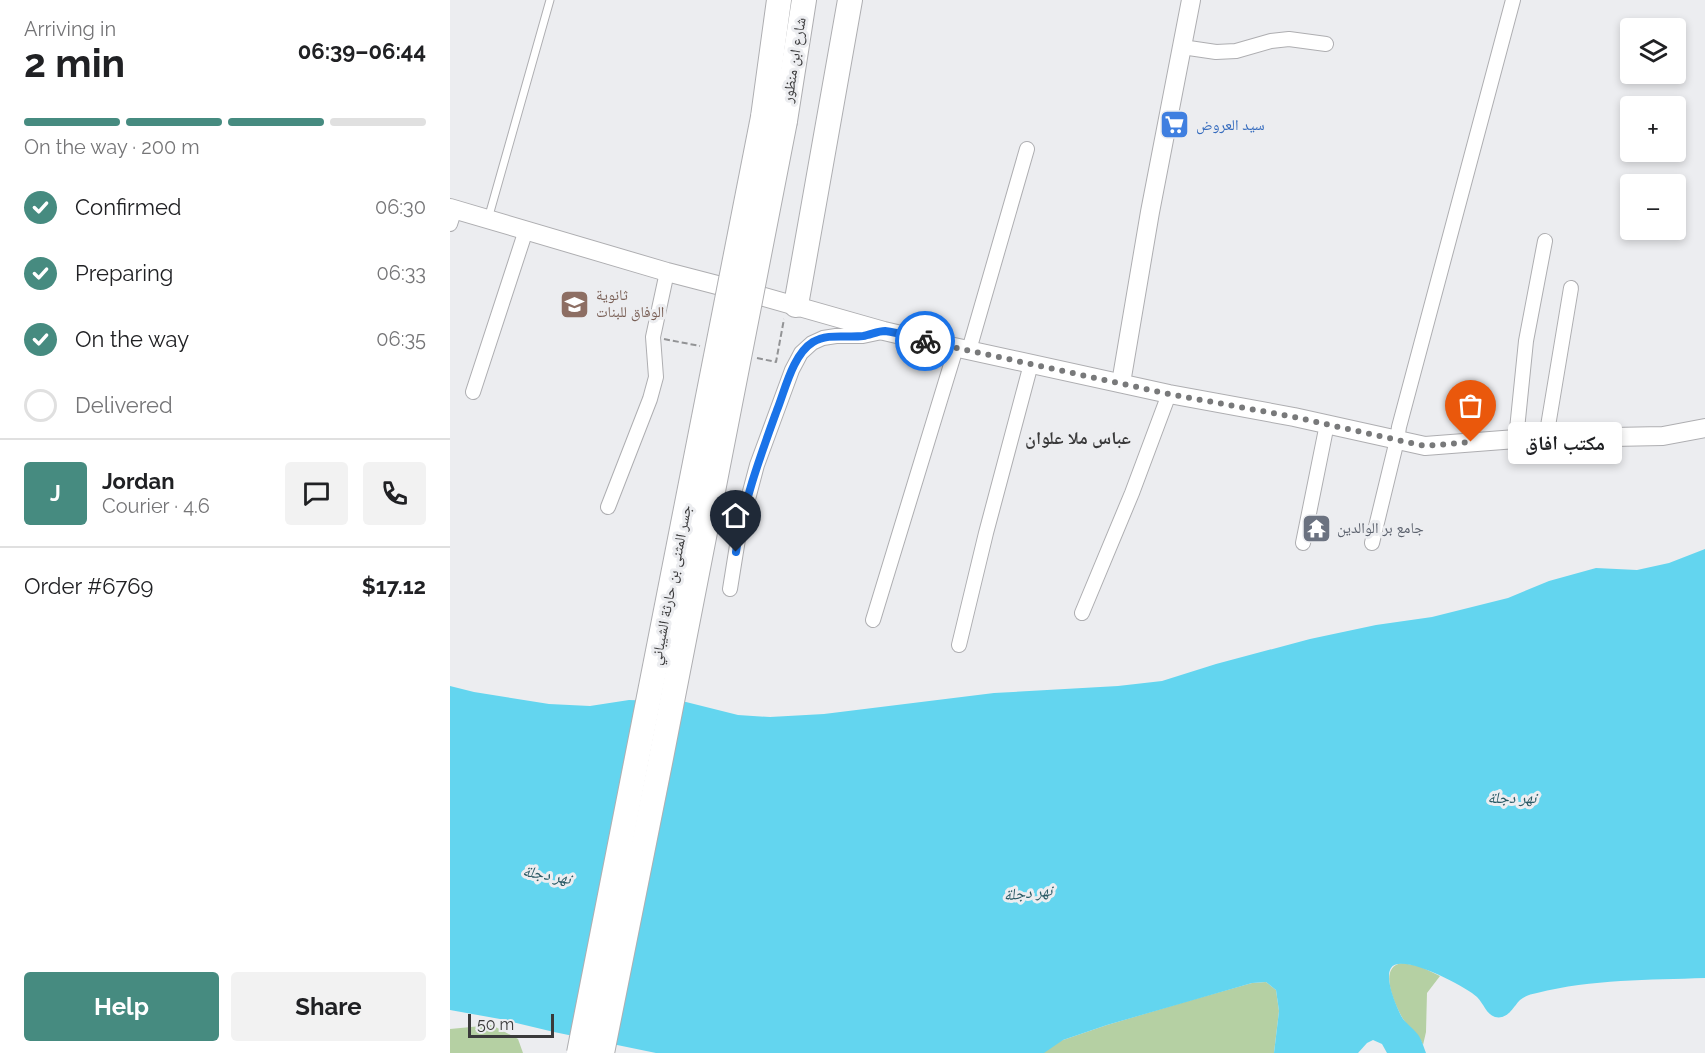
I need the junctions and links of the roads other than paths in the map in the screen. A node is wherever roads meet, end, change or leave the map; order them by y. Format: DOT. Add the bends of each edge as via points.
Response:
graph roads {
  1 [pos="550,0"];
  2 [pos="779,0"];
  3 [pos="804,0"];
  4 [pos="850,0"];
  5 [pos="1191,0"];
  6 [pos="1513,0"];
  7 [pos="1326,44"];
  8 [pos="1182,47"];
  9 [pos="774,119"];
  10 [pos="1027,149"];
  11 [pos="452,213"];
  12 [pos="488,219"];
  13 [pos="526,230"];
  14 [pos="1545,241"];
  15 [pos="667,272"];
  16 [pos="721,286"];
  17 [pos="1570,288"];
  18 [pos="757,295"];
  19 [pos="792,304"];
  20 [pos="884,331"];
  21 [pos="962,349"];
  22 [pos="1031,364"];
  23 [pos="1121,383"];
  24 [pos="473,392"];
  25 [pos="1169,394"];
  26 [pos="1327,424"];
  27 [pos="1705,429"];
  28 [pos="1546,438"];
  29 [pos="1516,439"];
  30 [pos="1397,440"];
  31 [pos="608,507"];
  32 [pos="1303,543"];
  33 [pos="1372,543"];
  34 [pos="730,589"];
  35 [pos="1082,613"];
  36 [pos="873,620"];
  37 [pos="959,645"];
  38 [pos="579,1053"];
  39 [pos="602,1053"];
  1 -- 12 [label="lane"];
  2 -- 9 [label="highway, شارع ابن منظور"];
  3 -- 9 [label="highway, شارع ابن منظور"];
  4 -- 19 [label="highway"];
  5 -- 8 [label="street"];
  6 -- 30 [label="street"];
  7 -- 8 [label="street" via="1289,39 1236,51"];
  8 -- 23 [label="street"];
  9 -- 38 [label="highway, جسر المثنى بن حارثة الشيباني, bridge"];
  9 -- 39 [label="highway, جسر المثنى بن حارثة الشيباني, bridge" via="660,763"];
  10 -- 21 [label="street"];
  11 -- 12 [label="street"];
  12 -- 13 [label="street"];
  13 -- 15 [label="street"];
  13 -- 24 [label="street"];
  14 -- 29 [label="street" via="1527,341"];
  15 -- 16 [label="street"];
  15 -- 31 [label="street" via="653,337 656,377"];
  17 -- 28 [label="street"];
  18 -- 19 [label="street"];
  19 -- 20 [label="street"];
  20 -- 21 [label="street"];
  20 -- 34 [label="street" via="823,338 801,353 757,465 739,533"];
  21 -- 22 [label="street"];
  21 -- 36 [label="street"];
  22 -- 23 [label="street"];
  22 -- 37 [label="street"];
  23 -- 25 [label="street"];
  25 -- 26 [label="street"];
  25 -- 35 [label="street"];
  26 -- 30 [label="street"];
  26 -- 32 [label="street"];
  27 -- 28 [label="street" via="1663,436"];
  28 -- 29 [label="street"];
  29 -- 30 [label="street" via="1425,446"];
  30 -- 33 [label="street"];
}
